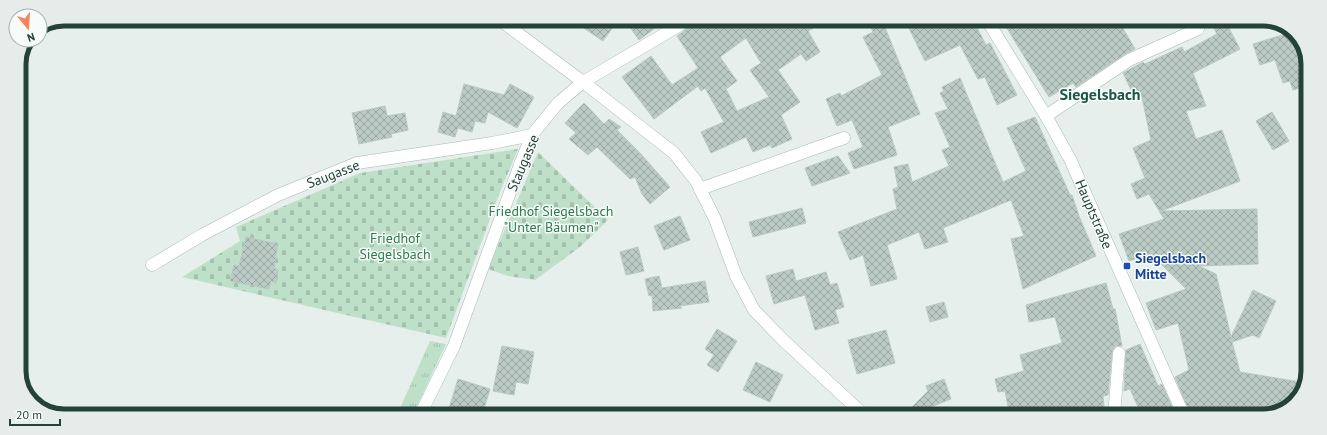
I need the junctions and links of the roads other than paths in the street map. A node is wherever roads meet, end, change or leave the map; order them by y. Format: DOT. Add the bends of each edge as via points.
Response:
graph roads {
  1 [pos="508,26"];
  2 [pos="678,26"];
  3 [pos="991,26"];
  4 [pos="1198,29"];
  5 [pos="583,82"];
  6 [pos="1046,116"];
  7 [pos="532,135"];
  8 [pos="844,138"];
  9 [pos="700,189"];
  10 [pos="152,265"];
  11 [pos="1119,353"];
  12 [pos="423,409"];
  13 [pos="857,409"];
  14 [pos="1115,409"];
  15 [pos="1181,409"];
  1 -- 5 [label="street"];
  2 -- 5 [label="street, Staugasse"];
  3 -- 6 [label="street, Hauptstraße"];
  4 -- 6 [label="street" via="1129,60"];
  5 -- 7 [label="street, Staugasse" via="558,104"];
  5 -- 9 [label="street" via="674,153"];
  6 -- 15 [label="street, Hauptstraße" via="1073,166"];
  7 -- 10 [label="street, Saugasse" via="357,163 278,195"];
  7 -- 12 [label="street, Staugasse" via="454,346"];
  8 -- 9 [label="street"];
  9 -- 13 [label="street" via="715,219 736,276 754,310"];
  11 -- 14 [label="street"];
}
